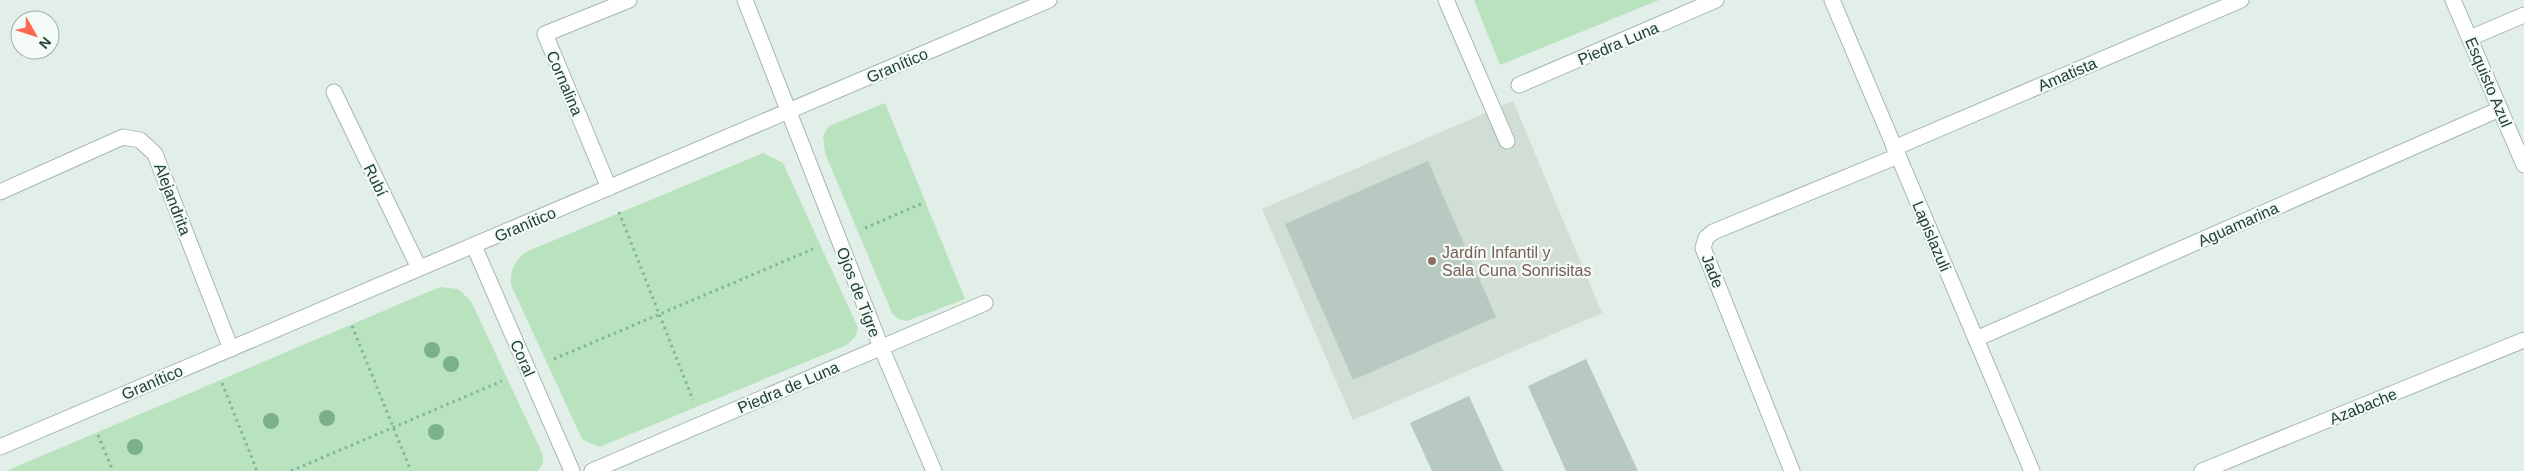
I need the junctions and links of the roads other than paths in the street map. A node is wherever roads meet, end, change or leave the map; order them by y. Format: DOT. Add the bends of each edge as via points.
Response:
graph roads {
  1 [pos="629,0"];
  2 [pos="745,0"];
  3 [pos="1049,0"];
  4 [pos="1446,0"];
  5 [pos="1716,0"];
  6 [pos="1832,0"];
  7 [pos="2241,0"];
  8 [pos="2453,0"];
  9 [pos="2524,15"];
  10 [pos="2470,38"];
  11 [pos="1519,85"];
  12 [pos="334,92"];
  13 [pos="2500,109"];
  14 [pos="789,111"];
  15 [pos="1507,141"];
  16 [pos="1896,152"];
  17 [pos="2524,165"];
  18 [pos="609,188"];
  19 [pos="0,192"];
  20 [pos="474,246"];
  21 [pos="419,268"];
  22 [pos="985,303"];
  23 [pos="1976,339"];
  24 [pos="2524,340"];
  25 [pos="880,348"];
  26 [pos="231,349"];
  27 [pos="0,447"];
  28 [pos="572,471"];
  29 [pos="592,471"];
  30 [pos="934,471"];
  31 [pos="1792,471"];
  32 [pos="2032,471"];
  33 [pos="2202,471"];
  1 -- 18 [label="street, Cornalina" via="545,34"];
  2 -- 14 [label="street"];
  3 -- 14 [label="street, Granítico"];
  4 -- 15 [label="street"];
  5 -- 11 [label="street, Piedra Luna"];
  6 -- 16 [label="street, Lapislazuli"];
  7 -- 16 [label="street, Amatista"];
  8 -- 10 [label="street, Esquisto Azul"];
  9 -- 10 [label="street"];
  10 -- 13 [label="street, Esquisto Azul"];
  12 -- 21 [label="street, Rubí"];
  13 -- 17 [label="street, Esquisto Azul"];
  13 -- 23 [label="street, Aguamarina"];
  14 -- 18 [label="street, Granítico"];
  14 -- 25 [label="street, Ojos de Tigre"];
  16 -- 23 [label="street, Lapislazuli"];
  16 -- 31 [label="street, Jade" via="1713,232 1706,238 1703,248"];
  18 -- 20 [label="street, Granítico"];
  19 -- 26 [label="street, Alejandrita" via="122,137 140,140 155,154"];
  20 -- 21 [label="street, Granítico"];
  20 -- 28 [label="street, Coral"];
  21 -- 26 [label="street, Granítico"];
  22 -- 25 [label="street, Piedra de Luna"];
  23 -- 32 [label="street, Lapislazuli"];
  24 -- 33 [label="street, Azabache"];
  25 -- 29 [label="street, Piedra de Luna"];
  25 -- 30 [label="street, Ojos de Tigre"];
  26 -- 27 [label="street, Granítico"];
}
